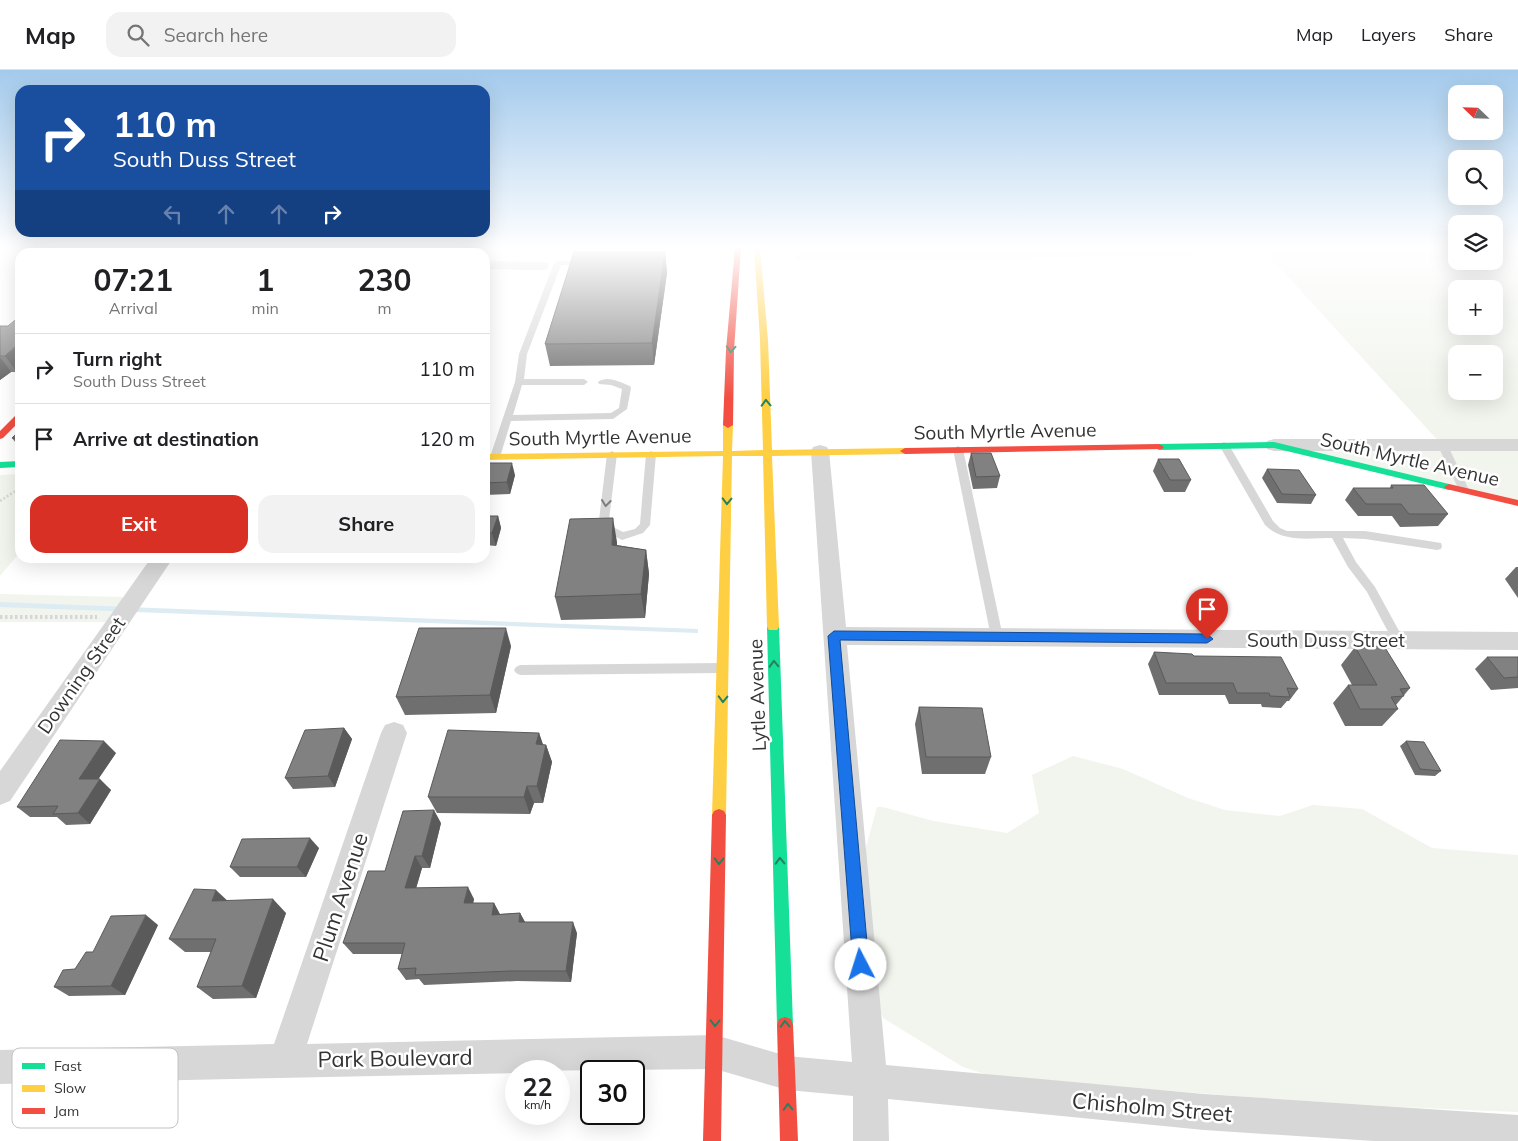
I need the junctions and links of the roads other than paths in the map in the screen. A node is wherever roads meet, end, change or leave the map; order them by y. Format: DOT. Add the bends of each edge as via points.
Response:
graph roads {
  1 [pos="545,298"];
  2 [pos="734,298"];
  3 [pos="761,298"];
  4 [pos="519,382"];
  5 [pos="584,382"];
  6 [pos="602,382"];
  7 [pos="508,418"];
  8 [pos="15,421"];
  9 [pos="0,436"];
  10 [pos="1224,445"];
  11 [pos="1274,445"];
  12 [pos="1518,445"];
  13 [pos="1443,446"];
  14 [pos="958,449"];
  15 [pos="820,451"];
  16 [pos="728,452"];
  17 [pos="767,452"];
  18 [pos="612,454"];
  19 [pos="651,454"];
  20 [pos="490,457"];
  21 [pos="15,464"];
  22 [pos="0,465"];
  23 [pos="1464,490"];
  24 [pos="1518,503"];
  25 [pos="1335,534"];
  26 [pos="1438,546"];
  27 [pos="159,563"];
  28 [pos="834,636"];
  29 [pos="996,637"];
  30 [pos="1398,640"];
  31 [pos="1518,641"];
  32 [pos="723,668"];
  33 [pos="520,670"];
  34 [pos="394,733"];
  35 [pos="0,793"];
  36 [pos="715,1052"];
  37 [pos="285,1060"];
  38 [pos="178,1063"];
  39 [pos="787,1073"];
  40 [pos="870,1081"];
  41 [pos="1518,1133"];
  42 [pos="712,1141"];
  43 [pos="789,1141"];
  44 [pos="871,1141"];
  1 -- 4 [label="lane" via="523,354"];
  2 -- 16 [label="main road, Lytle Avenue, one-way"];
  17 -- 3 [label="main road, Lytle Avenue, one-way"];
  4 -- 5 [label="lane"];
  4 -- 7 [label="lane"];
  6 -- 7 [label="lane" via="627,388 623,409 613,416"];
  7 -- 20 [label="lane"];
  8 -- 9 [label="main road"];
  10 -- 11 [label="main road, South Myrtle Avenue"];
  10 -- 14 [label="main road, South Myrtle Avenue"];
  10 -- 25 [label="lane" via="1276,530 1286,534"];
  11 -- 13 [label="street"];
  11 -- 23 [label="main road, South Myrtle Avenue"];
  12 -- 13 [label="street"];
  13 -- 23 [label="lane"];
  14 -- 15 [label="main road, South Myrtle Avenue"];
  14 -- 29 [label="lane"];
  15 -- 17 [label="main road, South Myrtle Avenue"];
  15 -- 28 [label="street"];
  16 -- 17 [label="main road, South Myrtle Avenue"];
  16 -- 19 [label="main road, South Myrtle Avenue"];
  16 -- 32 [label="main road, Lytle Avenue, one-way"];
  39 -- 17 [label="main road, Lytle Avenue, one-way"];
  18 -- 19 [label="main road, South Myrtle Avenue"];
  18 -- 19 [label="lane, one-way" via="604,520 607,528 622,536 639,532 645,525"];
  18 -- 20 [label="main road, South Myrtle Avenue"];
  21 -- 22 [label="main road"];
  23 -- 24 [label="main road, South Myrtle Avenue"];
  25 -- 26 [label="lane"];
  25 -- 30 [label="lane"];
  27 -- 35 [label="street, Downing Street"];
  28 -- 29 [label="street, South Duss Street"];
  28 -- 40 [label="street"];
  29 -- 30 [label="street, South Duss Street"];
  30 -- 31 [label="street, South Duss Street"];
  32 -- 33 [label="lane"];
  32 -- 36 [label="main road, Lytle Avenue, one-way"];
  34 -- 37 [label="street, Plum Avenue"];
  36 -- 37 [label="street, Park Boulevard"];
  36 -- 39 [label="street, Park Boulevard"];
  36 -- 42 [label="main road, Lytle Avenue"];
  37 -- 38 [label="street, Park Boulevard"];
  39 -- 40 [label="street, Chisholm Street"];
  43 -- 39 [label="main road, Lytle Avenue, one-way"];
  40 -- 41 [label="street, Chisholm Street" via="1204,1112"];
  40 -- 44 [label="street"];
}
